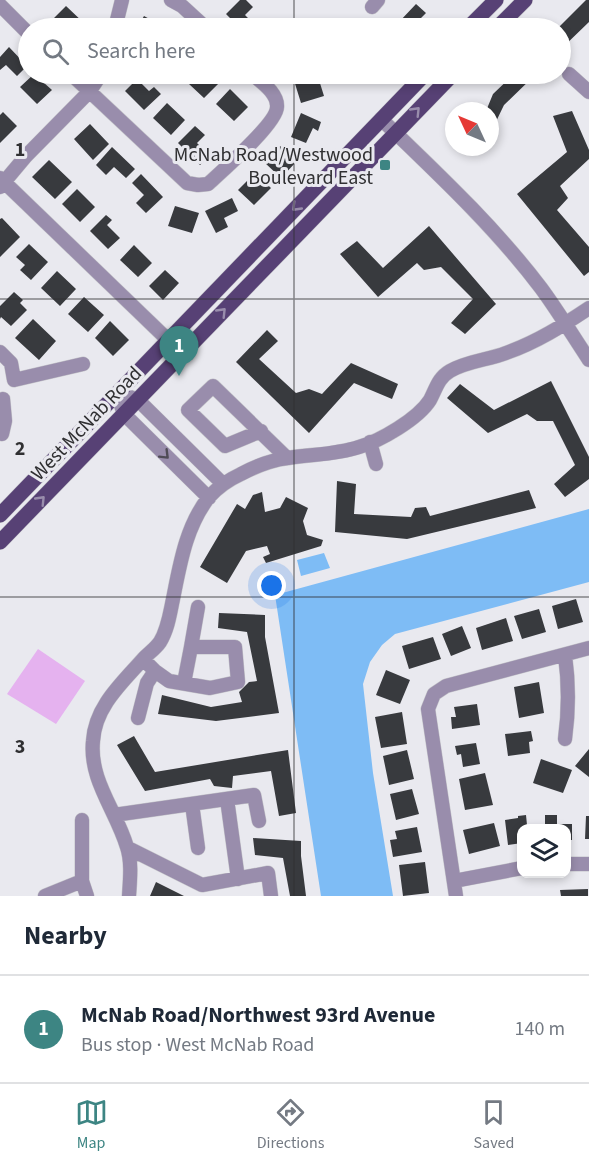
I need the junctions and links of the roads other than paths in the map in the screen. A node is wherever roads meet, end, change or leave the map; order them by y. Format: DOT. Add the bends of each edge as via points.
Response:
graph roads {
  1 [pos="122,0"];
  2 [pos="171,0"];
  3 [pos="496,0"];
  4 [pos="520,1"];
  5 [pos="0,5"];
  6 [pos="118,18"];
  7 [pos="195,18"];
  8 [pos="478,18"];
  9 [pos="506,18"];
  10 [pos="18,23"];
  11 [pos="571,77"];
  12 [pos="81,84"];
  13 [pos="94,84"];
  14 [pos="262,84"];
  15 [pos="415,84"];
  16 [pos="443,84"];
  17 [pos="89,92"];
  18 [pos="589,92"];
  19 [pos="381,119"];
  20 [pos="395,133"];
  21 [pos="2,183"];
  22 [pos="589,308"];
  23 [pos="565,324"];
  24 [pos="168,340"];
  25 [pos="0,352"];
  26 [pos="589,360"];
  27 [pos="83,364"];
  28 [pos="14,380"];
  29 [pos="117,394"];
  30 [pos="1,400"];
  31 [pos="138,400"];
  32 [pos="124,414"];
  33 [pos="261,431"];
  34 [pos="2,434"];
  35 [pos="370,442"];
  36 [pos="287,458"];
  37 [pos="376,464"];
  38 [pos="222,483"];
  39 [pos="209,498"];
  40 [pos="0,515"];
  41 [pos="0,542"];
  42 [pos="198,607"];
  43 [pos="191,647"];
  44 [pos="589,648"];
  45 [pos="565,655"];
  46 [pos="144,659"];
  47 [pos="155,672"];
  48 [pos="184,684"];
  49 [pos="138,718"];
  50 [pos="565,739"];
  51 [pos="227,799"];
  52 [pos="192,804"];
  53 [pos="114,815"];
  54 [pos="82,820"];
  55 [pos="259,821"];
  56 [pos="128,848"];
  57 [pos="198,848"];
  58 [pos="571,864"];
  59 [pos="589,864"];
  60 [pos="517,869"];
  61 [pos="232,880"];
  62 [pos="82,881"];
  63 [pos="454,881"];
  64 [pos="45,896"];
  65 [pos="87,896"];
  66 [pos="129,896"];
  67 [pos="224,896"];
  68 [pos="271,896"];
  69 [pos="456,896"];
  1 -- 6 [label="street"];
  2 -- 7 [label="street"];
  3 -- 8 [label="main road"];
  4 -- 9 [label="main road"];
  5 -- 10 [label="street"];
  11 -- 18 [label="street"];
  12 -- 17 [label="street"];
  13 -- 17 [label="street"];
  14 -- 17 [label="street" via="273,94 278,107 272,121 208,184 198,185 187,183"];
  15 -- 19 [label="main road, West McNab Road"];
  20 -- 16 [label="main road, West McNab Road, one-way"];
  17 -- 21 [label="street"];
  19 -- 20 [label="street"];
  19 -- 24 [label="main road, West McNab Road, one-way"];
  20 -- 23 [label="street" via="508,248"];
  31 -- 20 [label="main road, West McNab Road, one-way"];
  21 -- 24 [label="street"];
  22 -- 23 [label="street"];
  23 -- 26 [label="street"];
  23 -- 35 [label="street" via="533,343 448,372 416,414 394,431"];
  24 -- 29 [label="main road, West McNab Road"];
  25 -- 28 [label="street" via="11,363"];
  27 -- 28 [label="street"];
  28 -- 30 [label="street"];
  29 -- 31 [label="street"];
  29 -- 32 [label="street"];
  29 -- 40 [label="main road, West McNab Road"];
  30 -- 34 [label="street" via="5,421"];
  31 -- 32 [label="main road, West McNab Road"];
  31 -- 38 [label="street"];
  32 -- 39 [label="street, one-way"];
  41 -- 32 [label="main road, West McNab Road, one-way"];
  33 -- 33 [label="street" via="213,386 188,411 225,446"];
  33 -- 36 [label="street"];
  35 -- 36 [label="street" via="326,455"];
  35 -- 37 [label="street"];
  36 -- 38 [label="street" via="262,464"];
  38 -- 39 [label="street"];
  39 -- 46 [label="street" via="187,537 169,619 160,641"];
  42 -- 43 [label="street"];
  43 -- 48 [label="street"];
  43 -- 48 [label="street" via="235,647 238,682 210,688"];
  44 -- 45 [label="street"];
  45 -- 50 [label="street" via="570,708"];
  45 -- 63 [label="street" via="446,686 434,694 428,709"];
  46 -- 47 [label="street"];
  46 -- 53 [label="street" via="111,694 98,716 93,739 98,781"];
  47 -- 48 [label="street"];
  47 -- 49 [label="street" via="147,683"];
  51 -- 52 [label="street"];
  51 -- 55 [label="street" via="254,795"];
  51 -- 61 [label="street"];
  52 -- 53 [label="street"];
  52 -- 57 [label="street"];
  53 -- 56 [label="street"];
  54 -- 62 [label="street"];
  56 -- 61 [label="street" via="202,885"];
  56 -- 66 [label="street"];
  58 -- 59 [label="street"];
  60 -- 63 [label="street"];
  61 -- 67 [label="street"];
  61 -- 68 [label="street" via="268,873"];
  62 -- 64 [label="street"];
  62 -- 65 [label="street"];
  63 -- 69 [label="street"];
}
